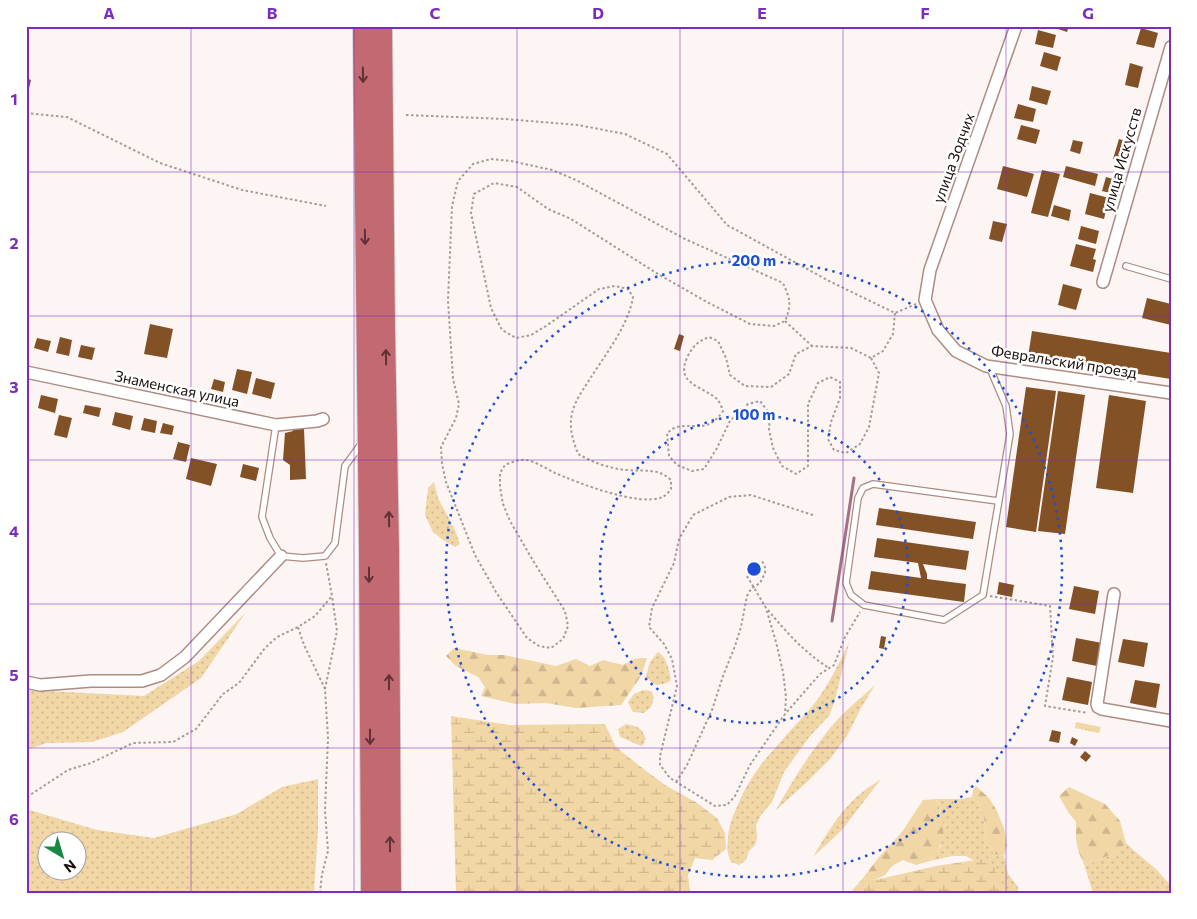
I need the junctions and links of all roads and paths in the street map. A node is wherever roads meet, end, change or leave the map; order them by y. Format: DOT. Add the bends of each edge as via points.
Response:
graph roads {
  1 [pos="363,26"];
  2 [pos="382,26"];
  3 [pos="1016,26"];
  4 [pos="1171,46"];
  5 [pos="26,112"];
  6 [pos="406,115"];
  7 [pos="326,206"];
  8 [pos="1126,266"];
  9 [pos="1171,279"];
  10 [pos="1103,282"];
  11 [pos="925,300"];
  12 [pos="895,313"];
  13 [pos="785,321"];
  14 [pos="812,346"];
  15 [pos="870,358"];
  16 [pos="986,366"];
  17 [pos="26,372"];
  18 [pos="1171,393"];
  19 [pos="322,419"];
  20 [pos="276,426"];
  21 [pos="368,435"];
  22 [pos="998,501"];
  23 [pos="813,515"];
  24 [pos="281,556"];
  25 [pos="325,556"];
  26 [pos="762,561"];
  27 [pos="747,576"];
  28 [pos="754,587"];
  29 [pos="1114,594"];
  30 [pos="983,595"];
  31 [pos="332,596"];
  32 [pos="864,605"];
  33 [pos="766,608"];
  34 [pos="298,627"];
  35 [pos="828,668"];
  36 [pos="26,682"];
  37 [pos="325,690"];
  38 [pos="784,714"];
  39 [pos="1094,714"];
  40 [pos="1171,721"];
  41 [pos="676,782"];
  42 [pos="27,797"];
  43 [pos="320,893"];
  44 [pos="371,893"];
  45 [pos="391,893"];
  1 -- 21 [label="highway, one-way"];
  45 -- 2 [label="highway, one-way"];
  3 -- 11 [label="street, улица Зодчих" via="930,270"];
  4 -- 10 [label="street, улица Искусств"];
  5 -- 7 [label="path" via="67,117 160,163 242,190"];
  6 -- 12 [label="path" via="578,125 625,134 667,154 727,225"];
  8 -- 9 [label="lane"];
  11 -- 12 [label="path"];
  11 -- 16 [label="street, Февральский проезд" via="938,330 956,351"];
  12 -- 15 [label="path" via="893,334 883,351"];
  13 -- 13 [label="path" via="774,326 750,324 666,279 517,187 494,183 474,194 471,213 491,308 502,330 516,338 531,334 599,289 615,286 628,289 633,296 625,323 575,402 572,437 578,454 592,462 626,470 657,472 672,480 671,489 664,496 635,498 604,492 527,460 505,464 500,473 503,504 565,611 568,626 563,639 551,648 539,646 526,638 475,555 442,464 441,446 456,418 459,404 453,379 448,300 452,206 458,181 473,164 492,158 552,170 576,180 685,239 783,283 790,309"];
  13 -- 14 [label="path"];
  14 -- 15 [label="path" via="851,348"];
  14 -- 15 [label="path" via="796,354 789,374 771,387 745,386 730,375 718,341 709,337 700,340 692,348 684,366 685,375 689,382 718,401 723,411 717,420 703,426 675,427 667,433 669,456 677,465 692,471 704,469 730,421 748,404 760,401 770,414 773,448 782,466 796,474 808,466 808,404 818,383 830,377 840,382 840,398 828,439 834,450 846,453 860,444 869,427 878,374"];
  16 -- 18 [label="street, Февральский проезд"];
  16 -- 22 [label="lane" via="1006,406 1010,434"];
  17 -- 20 [label="street, Знаменская улица"];
  19 -- 20 [label="street, Знаменская улица"];
  20 -- 24 [label="lane" via="262,517"];
  21 -- 25 [label="lane" via="345,466 335,543"];
  21 -- 44 [label="highway, one-way"];
  22 -- 30 [label="lane"];
  22 -- 32 [label="lane" via="874,484 863,488 858,498 846,583 851,595"];
  23 -- 41 [label="path" via="751,495 729,497 694,515 679,539 674,563 652,608 649,627 672,659 677,686 660,756 660,765"];
  24 -- 25 [label="lane"];
  24 -- 36 [label="street" via="185,657 161,675 142,681 40,685"];
  25 -- 31 [label="path"];
  26 -- 28 [label="path" via="766,573"];
  27 -- 28 [label="path"];
  28 -- 33 [label="path"];
  28 -- 41 [label="path" via="747,596 741,627 712,710"];
  29 -- 40 [label="street" via="1098,707"];
  30 -- 32 [label="lane" via="944,620"];
  30 -- 39 [label="path" via="1050,606 1053,657 1045,706"];
  31 -- 34 [label="path" via="315,616"];
  31 -- 37 [label="path" via="337,631"];
  32 -- 35 [label="path" via="845,637 834,665"];
  33 -- 35 [label="path" via="800,646"];
  33 -- 38 [label="path" via="783,672"];
  34 -- 37 [label="path"];
  34 -- 42 [label="path" via="277,637 265,648 239,683 222,694 196,729 173,742 133,742 91,763 68,770"];
  35 -- 38 [label="path"];
  37 -- 43 [label="path" via="328,851"];
  38 -- 41 [label="path" via="727,805 716,806"];
}
